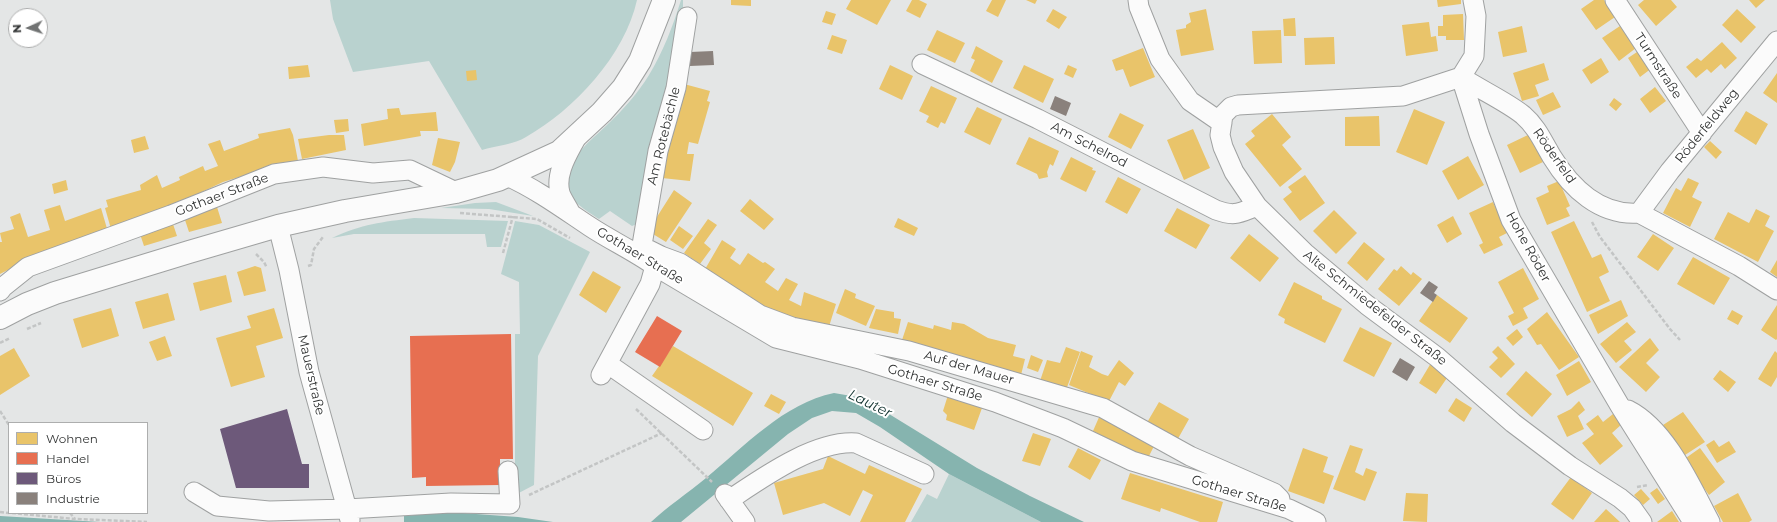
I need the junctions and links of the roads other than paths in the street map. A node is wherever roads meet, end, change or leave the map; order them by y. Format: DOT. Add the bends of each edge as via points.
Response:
graph roads {
  1 [pos="664,0"];
  2 [pos="1138,0"];
  3 [pos="1473,0"];
  4 [pos="1615,0"];
  5 [pos="687,18"];
  6 [pos="1777,41"];
  7 [pos="922,64"];
  8 [pos="1461,77"];
  9 [pos="1222,123"];
  10 [pos="1702,133"];
  11 [pos="577,136"];
  12 [pos="507,176"];
  13 [pos="455,203"];
  14 [pos="1257,206"];
  15 [pos="570,212"];
  16 [pos="1639,213"];
  17 [pos="278,226"];
  18 [pos="639,249"];
  19 [pos="660,268"];
  20 [pos="1777,290"];
  21 [pos="0,291"];
  22 [pos="1,316"];
  23 [pos="1620,406"];
  24 [pos="703,430"];
  25 [pos="508,471"];
  26 [pos="924,474"];
  27 [pos="194,492"];
  28 [pos="1289,509"];
  29 [pos="348,515"];
  30 [pos="745,522"];
  31 [pos="1316,522"];
  32 [pos="1642,522"];
  33 [pos="1692,522"];
  34 [pos="1710,522"];
  1 -- 11 [label="main road" via="640,61 624,88"];
  2 -- 9 [label="street" via="1160,59 1190,101"];
  3 -- 8 [label="street" via="1476,16 1474,56"];
  4 -- 10 [label="street, Turmstraße"];
  5 -- 18 [label="street, Am Rotebächle" via="676,88 658,152"];
  6 -- 10 [label="street, Röderfeldweg"];
  7 -- 14 [label="street, Am Schelrod" via="1038,119 1216,210 1229,215"];
  8 -- 9 [label="street" via="1403,96 1238,105 1231,107 1223,115"];
  8 -- 16 [label="street, Röderfeld" via="1523,115 1539,132 1568,180 1583,194 1607,210 1626,214"];
  8 -- 23 [label="street, Hohe Röder" via="1511,220"];
  9 -- 14 [label="street, Alte Schmiedefelder Straße" via="1220,135 1223,147 1234,172"];
  10 -- 16 [label="street, Röderfeldweg"];
  11 -- 12 [label="main road" via="559,152"];
  11 -- 15 [label="street, Gothaer Straße" via="563,161 559,178 560,192"];
  12 -- 13 [label="main road"];
  12 -- 15 [label="street, Gothaer Straße"];
  13 -- 17 [label="main road" via="345,211"];
  13 -- 21 [label="street, Gothaer Straße" via="410,170 373,173 323,167 274,174 28,267"];
  14 -- 32 [label="street, Alte Schmiedefelder Straße" via="1305,254 1367,305 1438,357 1513,423 1570,466 1620,498 1632,508"];
  15 -- 18 [label="street, Gothaer Straße" via="590,226"];
  16 -- 20 [label="street, Röderfeld" via="1739,266"];
  17 -- 22 [label="main road" via="55,293"];
  17 -- 29 [label="street, Mauerstraße" via="309,372"];
  18 -- 19 [label="street, Gothaer Straße"];
  18 -- 28 [label="street, Auf der Mauer" via="680,263 760,315 792,327 910,351 1103,408 1190,456 1274,493"];
  19 -- 24 [label="street" via="605,370"];
  19 -- 28 [label="street, Gothaer Straße" via="776,338 860,359 995,402 1062,428 1132,461"];
  23 -- 33 [label="street, Hohe Röder"];
  23 -- 34 [label="street" via="1639,416 1671,451"];
  25 -- 29 [label="street" via="510,504 451,502"];
  26 -- 30 [label="street" via="856,443 832,444 769,473 727,497"];
  27 -- 29 [label="street" via="217,506 269,512"];
  28 -- 31 [label="street, Gothaer Straße"];
}
